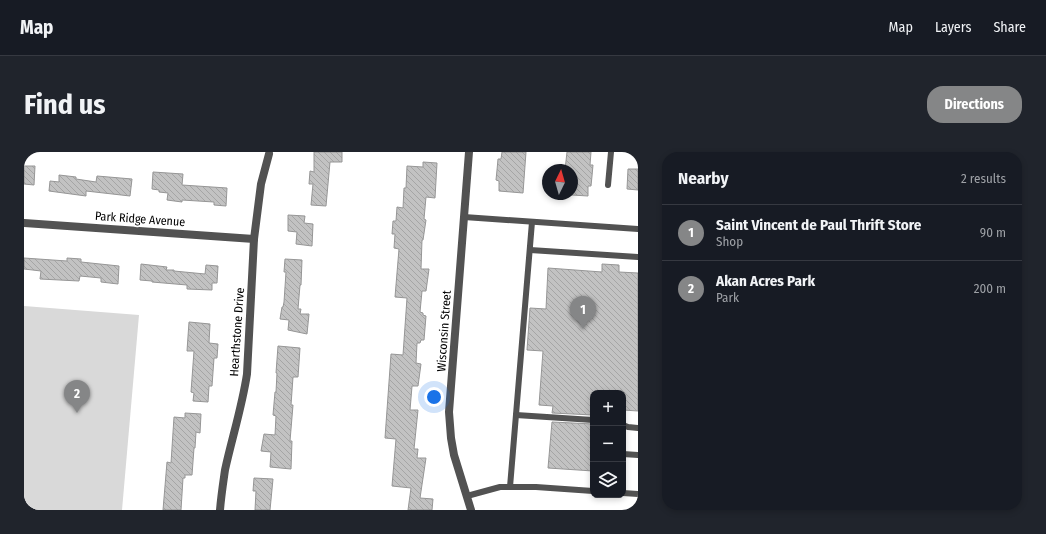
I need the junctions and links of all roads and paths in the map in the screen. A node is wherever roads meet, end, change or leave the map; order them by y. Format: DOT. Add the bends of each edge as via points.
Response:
graph roads {
  1 [pos="469,152"];
  2 [pos="610,152"];
  3 [pos="269,154"];
  4 [pos="608,185"];
  5 [pos="464,217"];
  6 [pos="532,222"];
  7 [pos="24,223"];
  8 [pos="638,229"];
  9 [pos="254,238"];
  10 [pos="530,250"];
  11 [pos="638,257"];
  12 [pos="516,415"];
  13 [pos="590,420"];
  14 [pos="626,426"];
  15 [pos="638,428"];
  16 [pos="626,454"];
  17 [pos="638,455"];
  18 [pos="510,487"];
  19 [pos="590,491"];
  20 [pos="626,493"];
  21 [pos="638,494"];
  22 [pos="467,496"];
  23 [pos="220,510"];
  24 [pos="471,510"];
  1 -- 5 [label="street, Wisconsin Street"];
  2 -- 4 [label="lane"];
  3 -- 9 [label="street, Hearthstone Drive" via="261,184"];
  5 -- 6 [label="lane"];
  5 -- 22 [label="street, Wisconsin Street" via="449,412 453,449"];
  6 -- 8 [label="lane"];
  6 -- 10 [label="lane"];
  7 -- 9 [label="street, Park Ridge Avenue"];
  9 -- 23 [label="street, Hearthstone Drive" via="246,380 224,477"];
  10 -- 11 [label="lane"];
  10 -- 12 [label="lane"];
  12 -- 13 [label="lane"];
  12 -- 18 [label="lane"];
  14 -- 15 [label="lane"];
  16 -- 17 [label="lane"];
  18 -- 19 [label="lane"];
  18 -- 22 [label="lane" via="500,487"];
  20 -- 21 [label="lane"];
  22 -- 24 [label="street, Wisconsin Street"];
}
